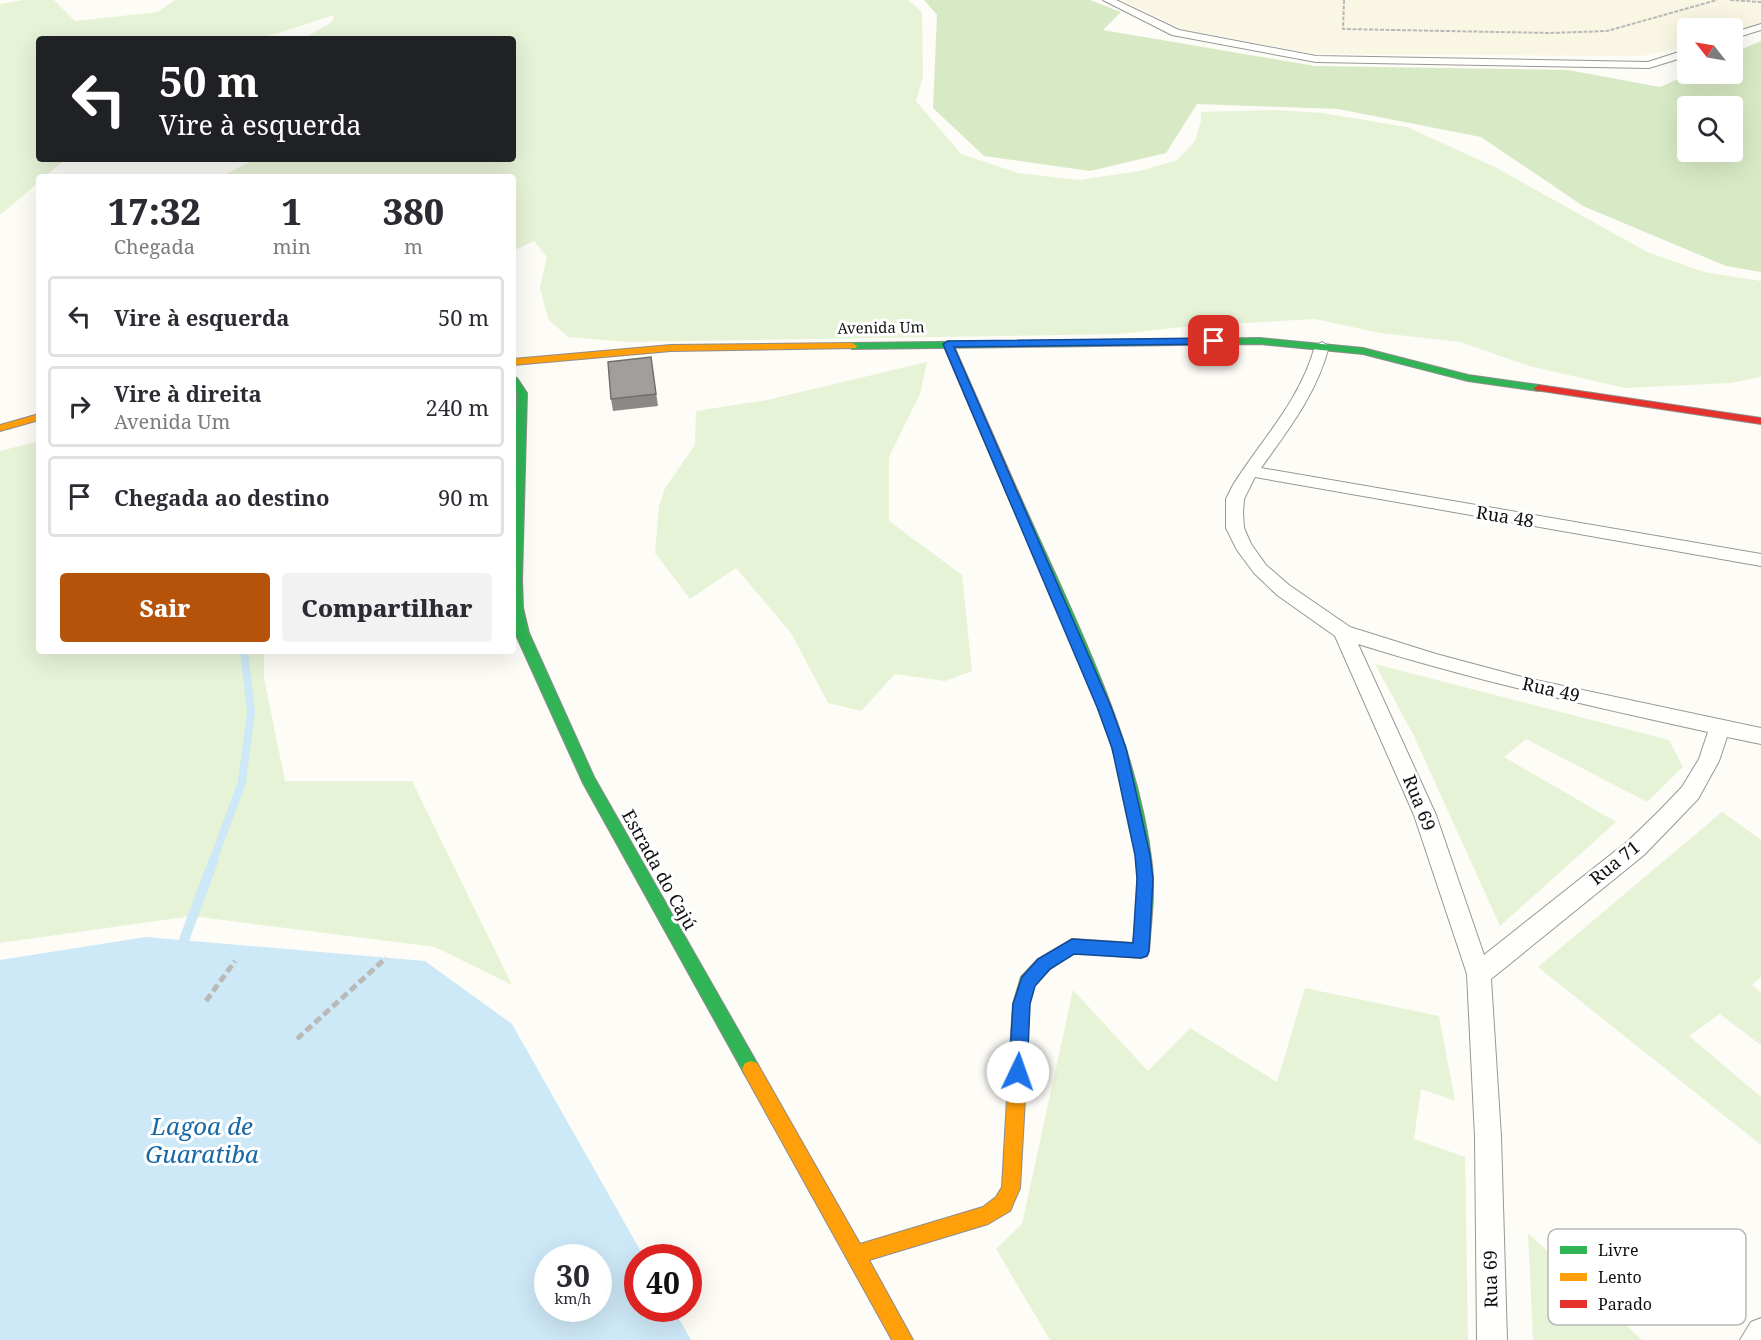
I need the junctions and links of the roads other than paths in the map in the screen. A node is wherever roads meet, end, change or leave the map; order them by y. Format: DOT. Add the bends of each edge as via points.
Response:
graph roads {
  1 [pos="1108,0"];
  2 [pos="1761,27"];
  3 [pos="1743,33"];
  4 [pos="1677,56"];
  5 [pos="948,344"];
  6 [pos="1322,346"];
  7 [pos="516,362"];
  8 [pos="516,384"];
  9 [pos="36,418"];
  10 [pos="1761,421"];
  11 [pos="0,428"];
  12 [pos="1250,471"];
  13 [pos="1761,560"];
  14 [pos="516,580"];
  15 [pos="516,580"];
  16 [pos="1343,632"];
  17 [pos="1720,727"];
  18 [pos="1761,736"];
  19 [pos="1479,974"];
  20 [pos="855,1255"];
  21 [pos="1761,1332"];
  22 [pos="903,1340"];
  23 [pos="1492,1340"];
  24 [pos="1755,1340"];
  1 -- 4 [label="street" via="1176,33 1316,59 1649,65"];
  2 -- 3 [label="street"];
  5 -- 6 [label="street, Avenida Um" via="1260,340"];
  5 -- 7 [label="street, Avenida Um" via="671,348"];
  5 -- 20 [label="street" via="1119,748 1143,855 1141,951 1072,946 1044,964 1028,982 1021,1004 1011,1188 1003,1204 988,1215"];
  6 -- 10 [label="street, Avenida Um" via="1363,351 1468,378"];
  6 -- 12 [label="street" via="1305,394"];
  8 -- 15 [label="street, Estrada do Cajú" via="522,393"];
  9 -- 11 [label="street"];
  12 -- 13 [label="street, Rua 48"];
  12 -- 16 [label="street" via="1235,499 1233,513 1243,546 1283,590"];
  14 -- 20 [label="street, Estrada do Cajú" via="522,633 588,779"];
  16 -- 17 [label="street, Rua 49" via="1522,684"];
  16 -- 19 [label="street, Rua 69" via="1425,814"];
  17 -- 18 [label="street, Rua 49"];
  17 -- 19 [label="street, Rua 71" via="1709,761 1690,793 1666,818 1636,848"];
  19 -- 23 [label="street, Rua 69" via="1488,1137"];
  20 -- 22 [label="street, Estrada do Cajú"];
  21 -- 24 [label="street"];
}
